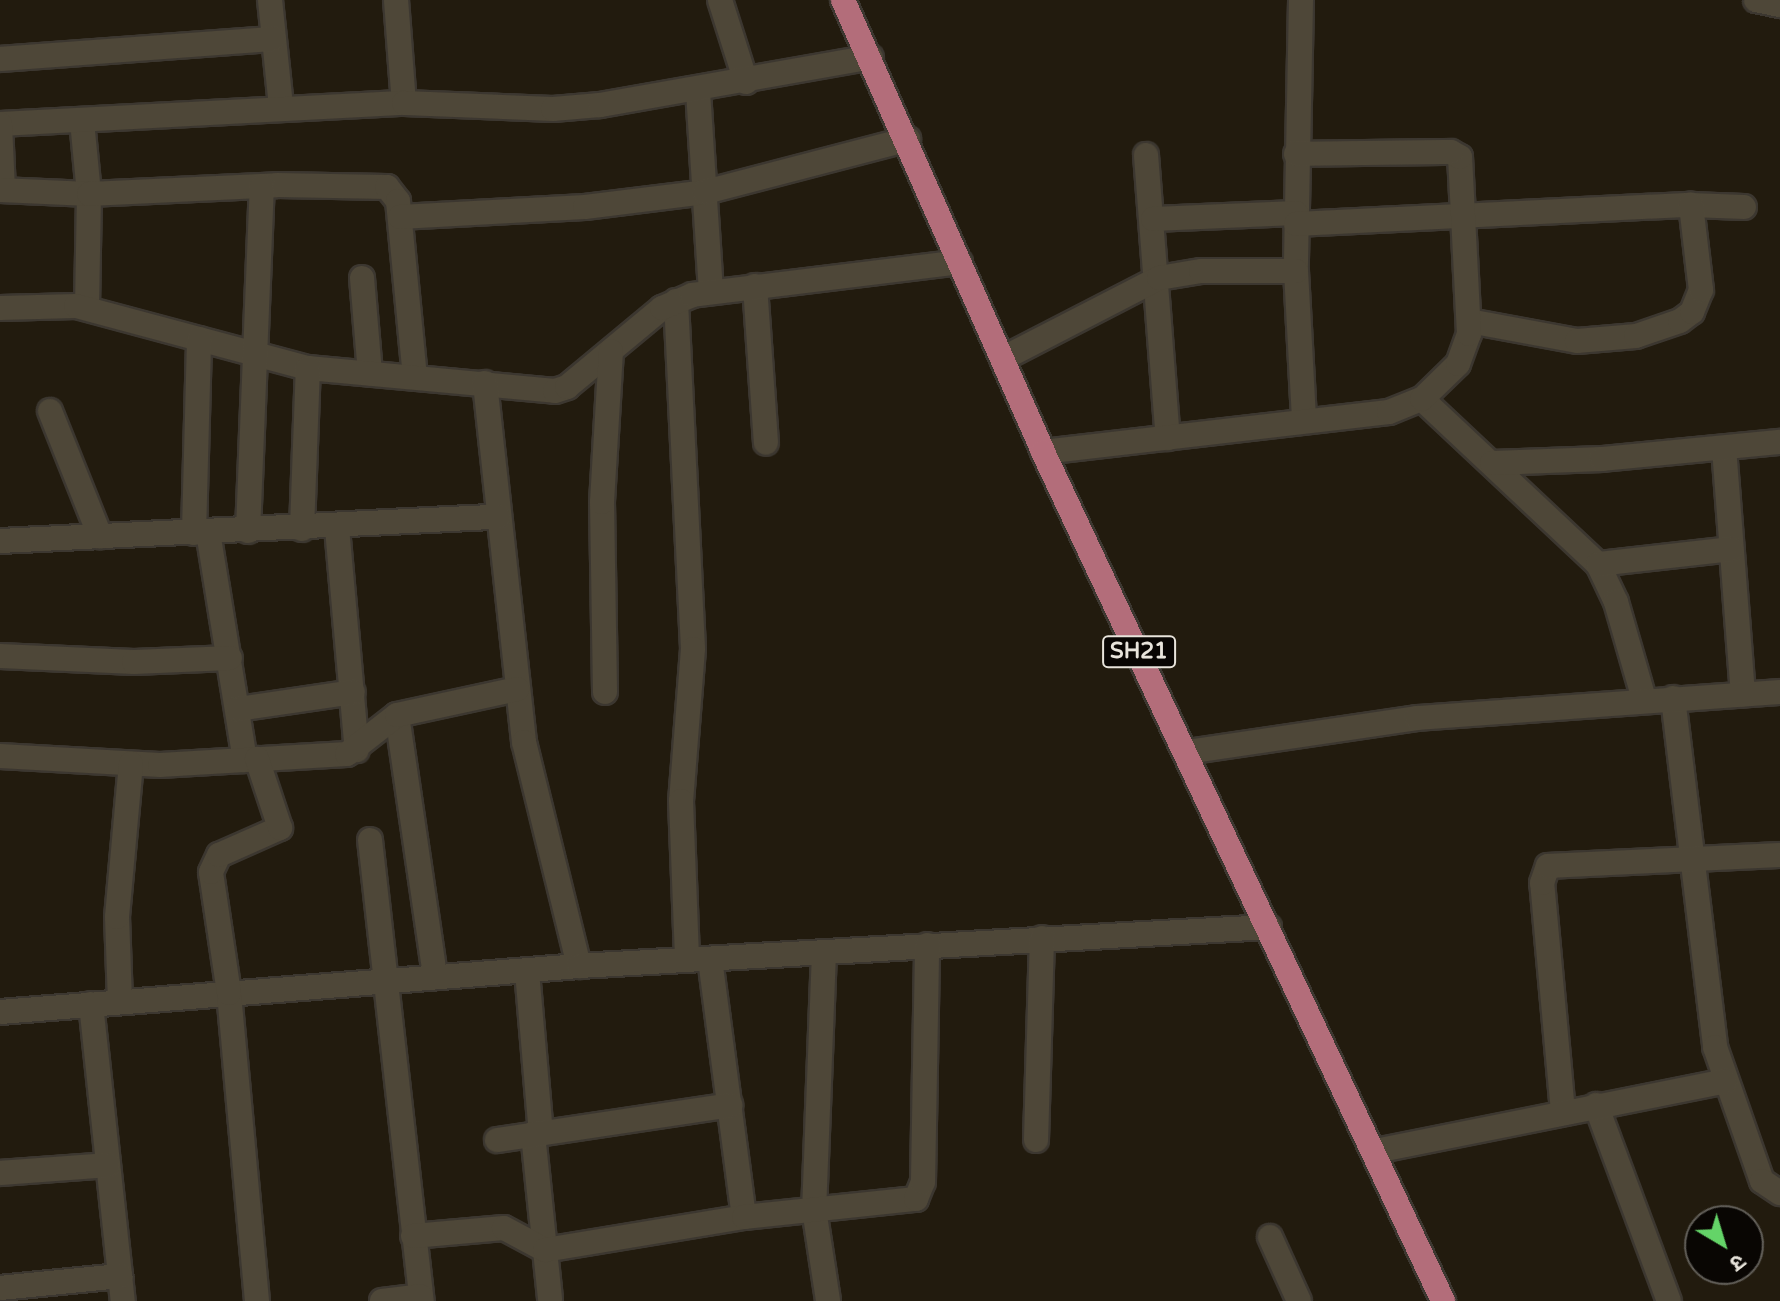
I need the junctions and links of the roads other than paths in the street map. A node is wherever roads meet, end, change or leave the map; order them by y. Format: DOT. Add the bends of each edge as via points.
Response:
graph roads {
  1 [pos="270,0"];
  2 [pos="396,0"];
  3 [pos="720,0"];
  4 [pos="843,0"];
  5 [pos="1301,0"];
  6 [pos="1756,0"];
  7 [pos="1780,5"];
  8 [pos="273,39"];
  9 [pos="871,57"];
  10 [pos="0,59"];
  11 [pos="746,82"];
  12 [pos="698,91"];
  13 [pos="404,103"];
  14 [pos="281,107"];
  15 [pos="82,121"];
  16 [pos="0,124"];
  17 [pos="908,139"];
  18 [pos="1296,154"];
  19 [pos="1146,155"];
  20 [pos="262,186"];
  21 [pos="1,190"];
  22 [pos="705,192"];
  23 [pos="89,194"];
  24 [pos="1691,205"];
  25 [pos="1744,207"];
  26 [pos="400,217"];
  27 [pos="1296,218"];
  28 [pos="1153,219"];
  29 [pos="1466,219"];
  30 [pos="960,262"];
  31 [pos="1296,271"];
  32 [pos="362,278"];
  33 [pos="1159,278"];
  34 [pos="755,286"];
  35 [pos="711,292"];
  36 [pos="676,301"];
  37 [pos="0,308"];
  38 [pos="87,308"];
  39 [pos="1469,321"];
  40 [pos="199,339"];
  41 [pos="611,351"];
  42 [pos="255,357"];
  43 [pos="1002,359"];
  44 [pos="308,368"];
  45 [pos="370,374"];
  46 [pos="415,377"];
  47 [pos="485,383"];
  48 [pos="1422,399"];
  49 [pos="50,411"];
  50 [pos="1304,421"];
  51 [pos="1168,438"];
  52 [pos="1780,442"];
  53 [pos="766,443"];
  54 [pos="1724,448"];
  55 [pos="1043,452"];
  56 [pos="1492,463"];
  57 [pos="498,517"];
  58 [pos="337,528"];
  59 [pos="302,529"];
  60 [pos="248,531"];
  61 [pos="201,532"];
  62 [pos="100,536"];
  63 [pos="0,541"];
  64 [pos="1731,549"];
  65 [pos="1598,564"];
  66 [pos="0,656"];
  67 [pos="230,658"];
  68 [pos="517,689"];
  69 [pos="353,692"];
  70 [pos="605,692"];
  71 [pos="1780,692"];
  72 [pos="1743,694"];
  73 [pos="1673,698"];
  74 [pos="1644,699"];
  75 [pos="238,709"];
  76 [pos="397,715"];
  77 [pos="357,750"];
  78 [pos="1187,752"];
  79 [pos="0,756"];
  80 [pos="251,760"];
  81 [pos="131,764"];
  82 [pos="370,840"];
  83 [pos="1780,855"];
  84 [pos="1690,859"];
  85 [pos="1269,927"];
  86 [pos="1042,938"];
  87 [pos="927,945"];
  88 [pos="824,952"];
  89 [pos="699,959"];
  90 [pos="579,966"];
  91 [pos="527,971"];
  92 [pos="435,977"];
  93 [pos="386,981"];
  94 [pos="229,993"];
  95 [pos="120,1002"];
  96 [pos="91,1004"];
  97 [pos="0,1012"];
  98 [pos="1725,1081"];
  99 [pos="730,1105"];
  100 [pos="1596,1105"];
  101 [pos="1563,1112"];
  102 [pos="537,1134"];
  103 [pos="497,1140"];
  104 [pos="1036,1140"];
  105 [pos="1376,1151"];
  106 [pos="108,1165"];
  107 [pos="0,1173"];
  108 [pos="1780,1193"];
  109 [pos="814,1209"];
  110 [pos="744,1217"];
  111 [pos="413,1236"];
  112 [pos="1270,1237"];
  113 [pos="545,1250"];
  114 [pos="120,1276"];
  115 [pos="6,1292"];
  116 [pos="422,1298"];
  117 [pos="550,1299"];
  118 [pos="123,1301"];
  119 [pos="257,1301"];
  120 [pos="382,1301"];
  121 [pos="828,1301"];
  122 [pos="1299,1301"];
  123 [pos="1443,1301"];
  124 [pos="1669,1301"];
  1 -- 8 [label="street"];
  2 -- 13 [label="street"];
  3 -- 11 [label="street"];
  4 -- 9 [label="main road, SH21"];
  5 -- 18 [label="street"];
  6 -- 7 [label="street"];
  8 -- 10 [label="street"];
  8 -- 14 [label="street"];
  9 -- 11 [label="street"];
  9 -- 17 [label="main road, SH21"];
  11 -- 12 [label="street"];
  12 -- 13 [label="street" via="553,109"];
  12 -- 22 [label="street"];
  13 -- 14 [label="street"];
  14 -- 15 [label="street"];
  15 -- 16 [label="street"];
  15 -- 23 [label="street"];
  16 -- 21 [label="street"];
  17 -- 22 [label="street"];
  17 -- 30 [label="main road, SH21"];
  18 -- 27 [label="street"];
  18 -- 29 [label="street" via="1456,154 1465,168"];
  19 -- 28 [label="street"];
  20 -- 23 [label="street"];
  20 -- 26 [label="street" via="375,184 394,192"];
  20 -- 42 [label="street"];
  21 -- 23 [label="street"];
  22 -- 26 [label="street" via="585,207"];
  22 -- 35 [label="street"];
  23 -- 38 [label="street"];
  24 -- 25 [label="street"];
  24 -- 29 [label="street"];
  24 -- 39 [label="street" via="1701,290 1692,312 1680,321 1636,336 1577,341"];
  26 -- 46 [label="street"];
  27 -- 28 [label="street"];
  27 -- 29 [label="street"];
  27 -- 31 [label="street"];
  28 -- 33 [label="street"];
  29 -- 39 [label="street"];
  30 -- 34 [label="street"];
  30 -- 43 [label="main road, SH21"];
  31 -- 33 [label="street" via="1201,271"];
  31 -- 50 [label="street"];
  32 -- 45 [label="street"];
  33 -- 43 [label="street"];
  33 -- 51 [label="street"];
  34 -- 35 [label="street"];
  34 -- 53 [label="street"];
  35 -- 36 [label="street"];
  36 -- 41 [label="street"];
  36 -- 89 [label="street" via="693,649 681,801"];
  37 -- 38 [label="street"];
  38 -- 40 [label="street"];
  39 -- 48 [label="street" via="1467,346 1458,364"];
  40 -- 42 [label="street"];
  40 -- 61 [label="street"];
  41 -- 47 [label="street" via="555,391"];
  41 -- 70 [label="street" via="602,502"];
  42 -- 44 [label="street"];
  42 -- 60 [label="street"];
  43 -- 55 [label="main road, SH21"];
  44 -- 45 [label="street"];
  44 -- 59 [label="street"];
  45 -- 46 [label="street"];
  46 -- 47 [label="street"];
  47 -- 57 [label="street"];
  48 -- 50 [label="street" via="1389,412"];
  48 -- 56 [label="street"];
  49 -- 62 [label="street"];
  50 -- 51 [label="street"];
  51 -- 55 [label="street"];
  52 -- 54 [label="street"];
  54 -- 56 [label="street"];
  54 -- 64 [label="street"];
  55 -- 78 [label="main road, SH21"];
  56 -- 65 [label="street"];
  57 -- 58 [label="street"];
  57 -- 68 [label="street"];
  58 -- 59 [label="street"];
  58 -- 69 [label="street"];
  59 -- 60 [label="street"];
  60 -- 61 [label="street"];
  61 -- 62 [label="street"];
  61 -- 67 [label="street"];
  62 -- 63 [label="street"];
  64 -- 65 [label="street"];
  64 -- 72 [label="street"];
  65 -- 74 [label="street" via="1616,602"];
  66 -- 67 [label="street" via="134,662"];
  67 -- 75 [label="street"];
  68 -- 76 [label="street"];
  68 -- 90 [label="street" via="542,828"];
  69 -- 75 [label="street"];
  69 -- 77 [label="street"];
  71 -- 72 [label="street"];
  72 -- 73 [label="street"];
  73 -- 74 [label="street"];
  73 -- 84 [label="street"];
  74 -- 78 [label="street" via="1417,718"];
  75 -- 80 [label="street"];
  76 -- 77 [label="street"];
  76 -- 92 [label="street"];
  77 -- 80 [label="street"];
  78 -- 85 [label="main road, SH21"];
  79 -- 81 [label="street"];
  80 -- 81 [label="street"];
  80 -- 94 [label="street" via="280,828 219,855 211,872"];
  81 -- 95 [label="street" via="117,917"];
  82 -- 93 [label="street"];
  83 -- 84 [label="street"];
  84 -- 98 [label="street" via="1705,994"];
  84 -- 101 [label="street" via="1559,862 1545,870"];
  85 -- 86 [label="street"];
  85 -- 105 [label="main road, SH21"];
  86 -- 87 [label="street"];
  86 -- 104 [label="street"];
  87 -- 88 [label="street"];
  87 -- 109 [label="street" via="922,1190 903,1203"];
  88 -- 89 [label="street"];
  88 -- 109 [label="street"];
  89 -- 90 [label="street"];
  89 -- 99 [label="street"];
  90 -- 91 [label="street"];
  91 -- 92 [label="street"];
  91 -- 102 [label="street"];
  92 -- 93 [label="street"];
  93 -- 94 [label="street"];
  93 -- 111 [label="street"];
  94 -- 95 [label="street"];
  94 -- 119 [label="street"];
  95 -- 96 [label="street"];
  96 -- 97 [label="street"];
  96 -- 106 [label="street"];
  98 -- 100 [label="street"];
  98 -- 108 [label="street" via="1762,1181"];
  99 -- 102 [label="street"];
  99 -- 110 [label="street"];
  100 -- 101 [label="street"];
  100 -- 124 [label="street"];
  101 -- 105 [label="street"];
  102 -- 103 [label="street"];
  102 -- 113 [label="street"];
  105 -- 123 [label="main road, SH21"];
  106 -- 107 [label="street"];
  106 -- 114 [label="street"];
  109 -- 110 [label="street"];
  109 -- 121 [label="street"];
  110 -- 113 [label="street"];
  111 -- 113 [label="street" via="504,1228"];
  111 -- 116 [label="street"];
  112 -- 122 [label="street"];
  113 -- 117 [label="street"];
  114 -- 115 [label="street"];
  114 -- 118 [label="street"];
  116 -- 120 [label="street"];
}
